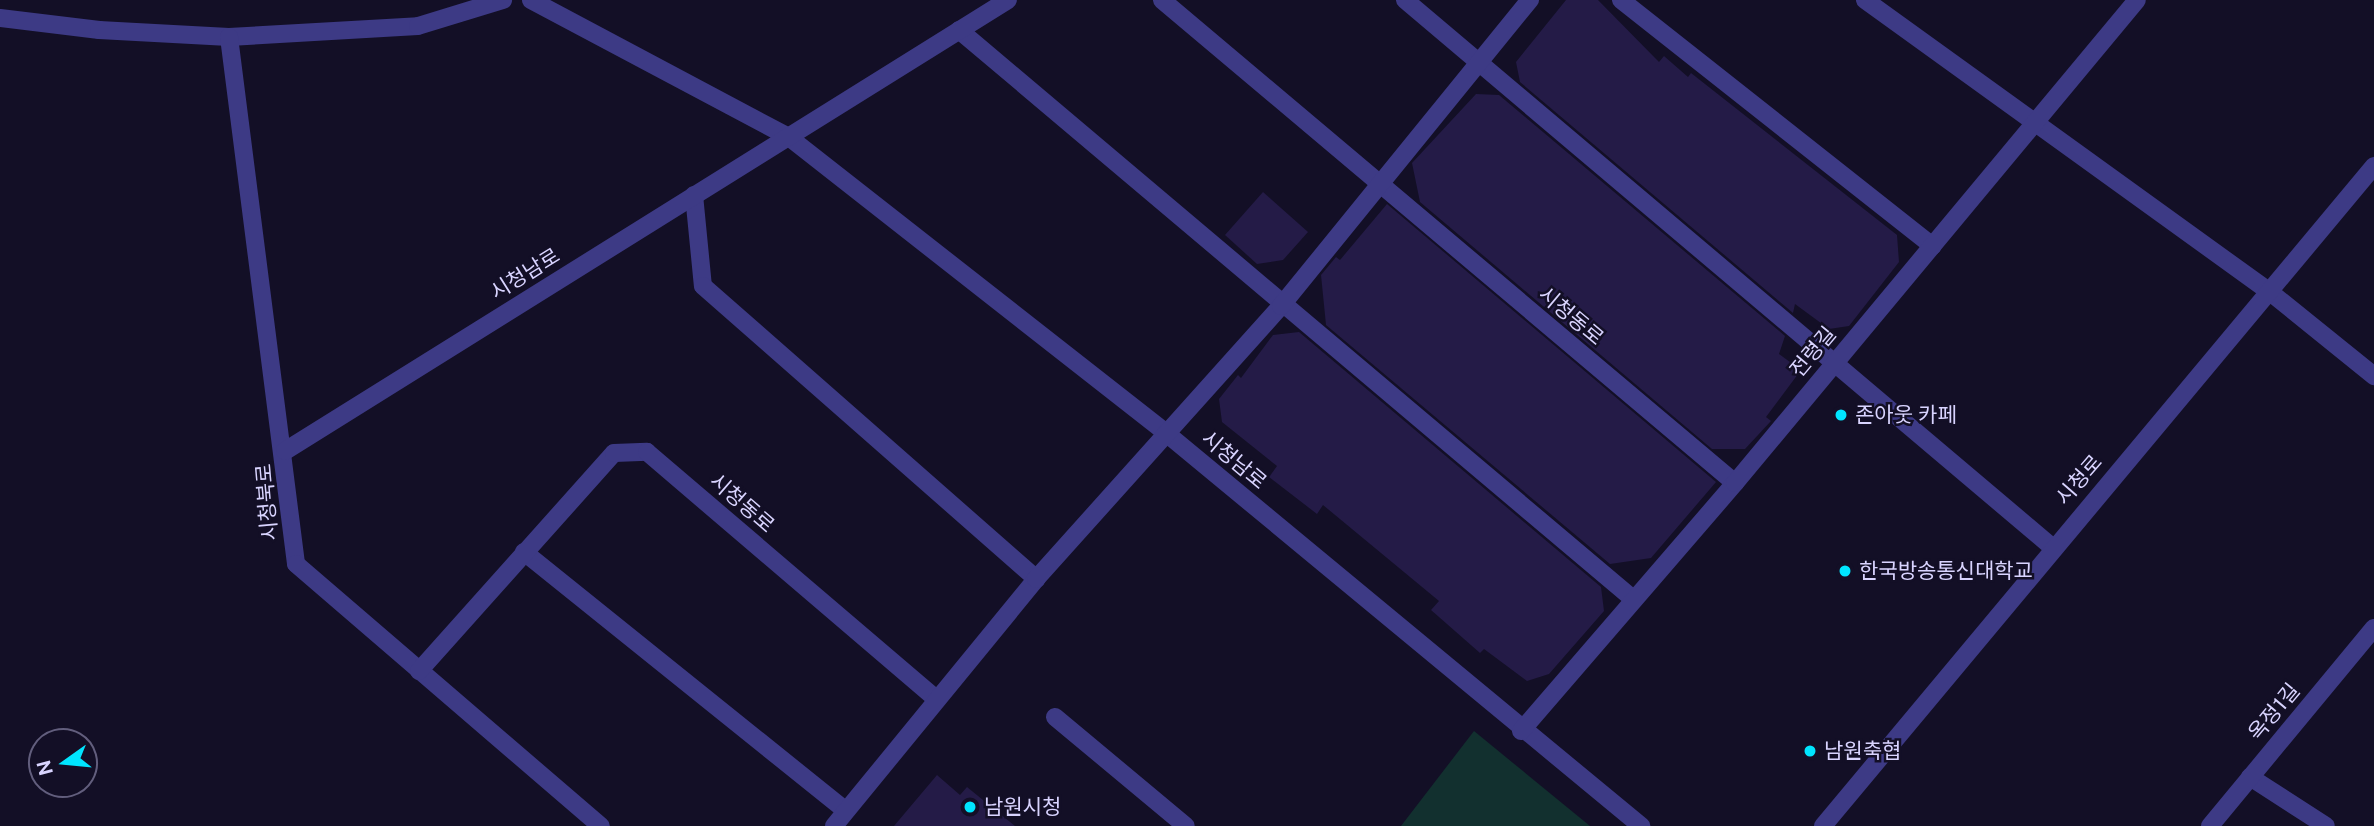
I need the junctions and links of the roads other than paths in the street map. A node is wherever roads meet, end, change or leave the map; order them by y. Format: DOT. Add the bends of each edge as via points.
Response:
graph roads {
  1 [pos="503,0"];
  2 [pos="531,0"];
  3 [pos="1008,0"];
  4 [pos="1162,0"];
  5 [pos="1405,0"];
  6 [pos="1530,0"];
  7 [pos="1621,0"];
  8 [pos="1865,0"];
  9 [pos="2137,0"];
  10 [pos="3,21"];
  11 [pos="959,30"];
  12 [pos="229,37"];
  13 [pos="1479,61"];
  14 [pos="2038,124"];
  15 [pos="790,138"];
  16 [pos="2374,166"];
  17 [pos="1378,185"];
  18 [pos="694,195"];
  19 [pos="1933,246"];
  20 [pos="2270,292"];
  21 [pos="1281,306"];
  22 [pos="1835,361"];
  23 [pos="2374,376"];
  24 [pos="1166,433"];
  25 [pos="285,451"];
  26 [pos="1735,483"];
  27 [pos="2052,547"];
  28 [pos="524,552"];
  29 [pos="1036,579"];
  30 [pos="1633,599"];
  31 [pos="2374,628"];
  32 [pos="419,671"];
  33 [pos="935,698"];
  34 [pos="1055,717"];
  35 [pos="1521,731"];
  36 [pos="2250,777"];
  37 [pos="846,811"];
  38 [pos="580,819"];
  39 [pos="601,826"];
  40 [pos="834,826"];
  41 [pos="1186,826"];
  42 [pos="1641,826"];
  43 [pos="1823,826"];
  44 [pos="2210,826"];
  45 [pos="2326,826"];
  1 -- 12 [label="street" via="418,26"];
  2 -- 15 [label="street, 시청남로"];
  3 -- 11 [label="street"];
  4 -- 17 [label="street, 시청동로"];
  5 -- 13 [label="street"];
  6 -- 13 [label="street"];
  7 -- 19 [label="street"];
  8 -- 14 [label="street"];
  9 -- 14 [label="street, 전령길"];
  10 -- 12 [label="street"];
  11 -- 15 [label="street"];
  11 -- 21 [label="street"];
  12 -- 25 [label="street, 시청북로"];
  13 -- 17 [label="street"];
  13 -- 22 [label="street"];
  14 -- 19 [label="street, 전령길"];
  14 -- 20 [label="street"];
  15 -- 18 [label="street, 시청남로"];
  15 -- 24 [label="street, 시청남로"];
  16 -- 20 [label="street, 시청로"];
  17 -- 21 [label="street"];
  17 -- 26 [label="street, 시청동로"];
  18 -- 25 [label="street, 시청남로"];
  18 -- 29 [label="street" via="703,286"];
  19 -- 22 [label="street, 전령길"];
  20 -- 23 [label="street"];
  20 -- 27 [label="street, 시청로"];
  21 -- 24 [label="street"];
  21 -- 30 [label="street"];
  22 -- 26 [label="street, 전령길"];
  22 -- 27 [label="street"];
  24 -- 29 [label="street"];
  24 -- 35 [label="street, 시청남로"];
  25 -- 32 [label="street, 시청북로" via="296,564"];
  26 -- 30 [label="street, 전령길"];
  27 -- 43 [label="street, 시청로"];
  28 -- 32 [label="street, 시청동로"];
  28 -- 33 [label="street, 시청동로" via="614,453 647,452"];
  28 -- 37 [label="street"];
  29 -- 33 [label="street"];
  30 -- 35 [label="street, 전령길"];
  31 -- 36 [label="street, 옥정1길"];
  32 -- 38 [label="street, 시청북로"];
  33 -- 37 [label="street"];
  34 -- 41 [label="street"];
  35 -- 42 [label="street, 시청남로"];
  36 -- 44 [label="street, 옥정1길"];
  36 -- 45 [label="street"];
  37 -- 40 [label="street"];
  38 -- 39 [label="street, 시청북로"];
}
